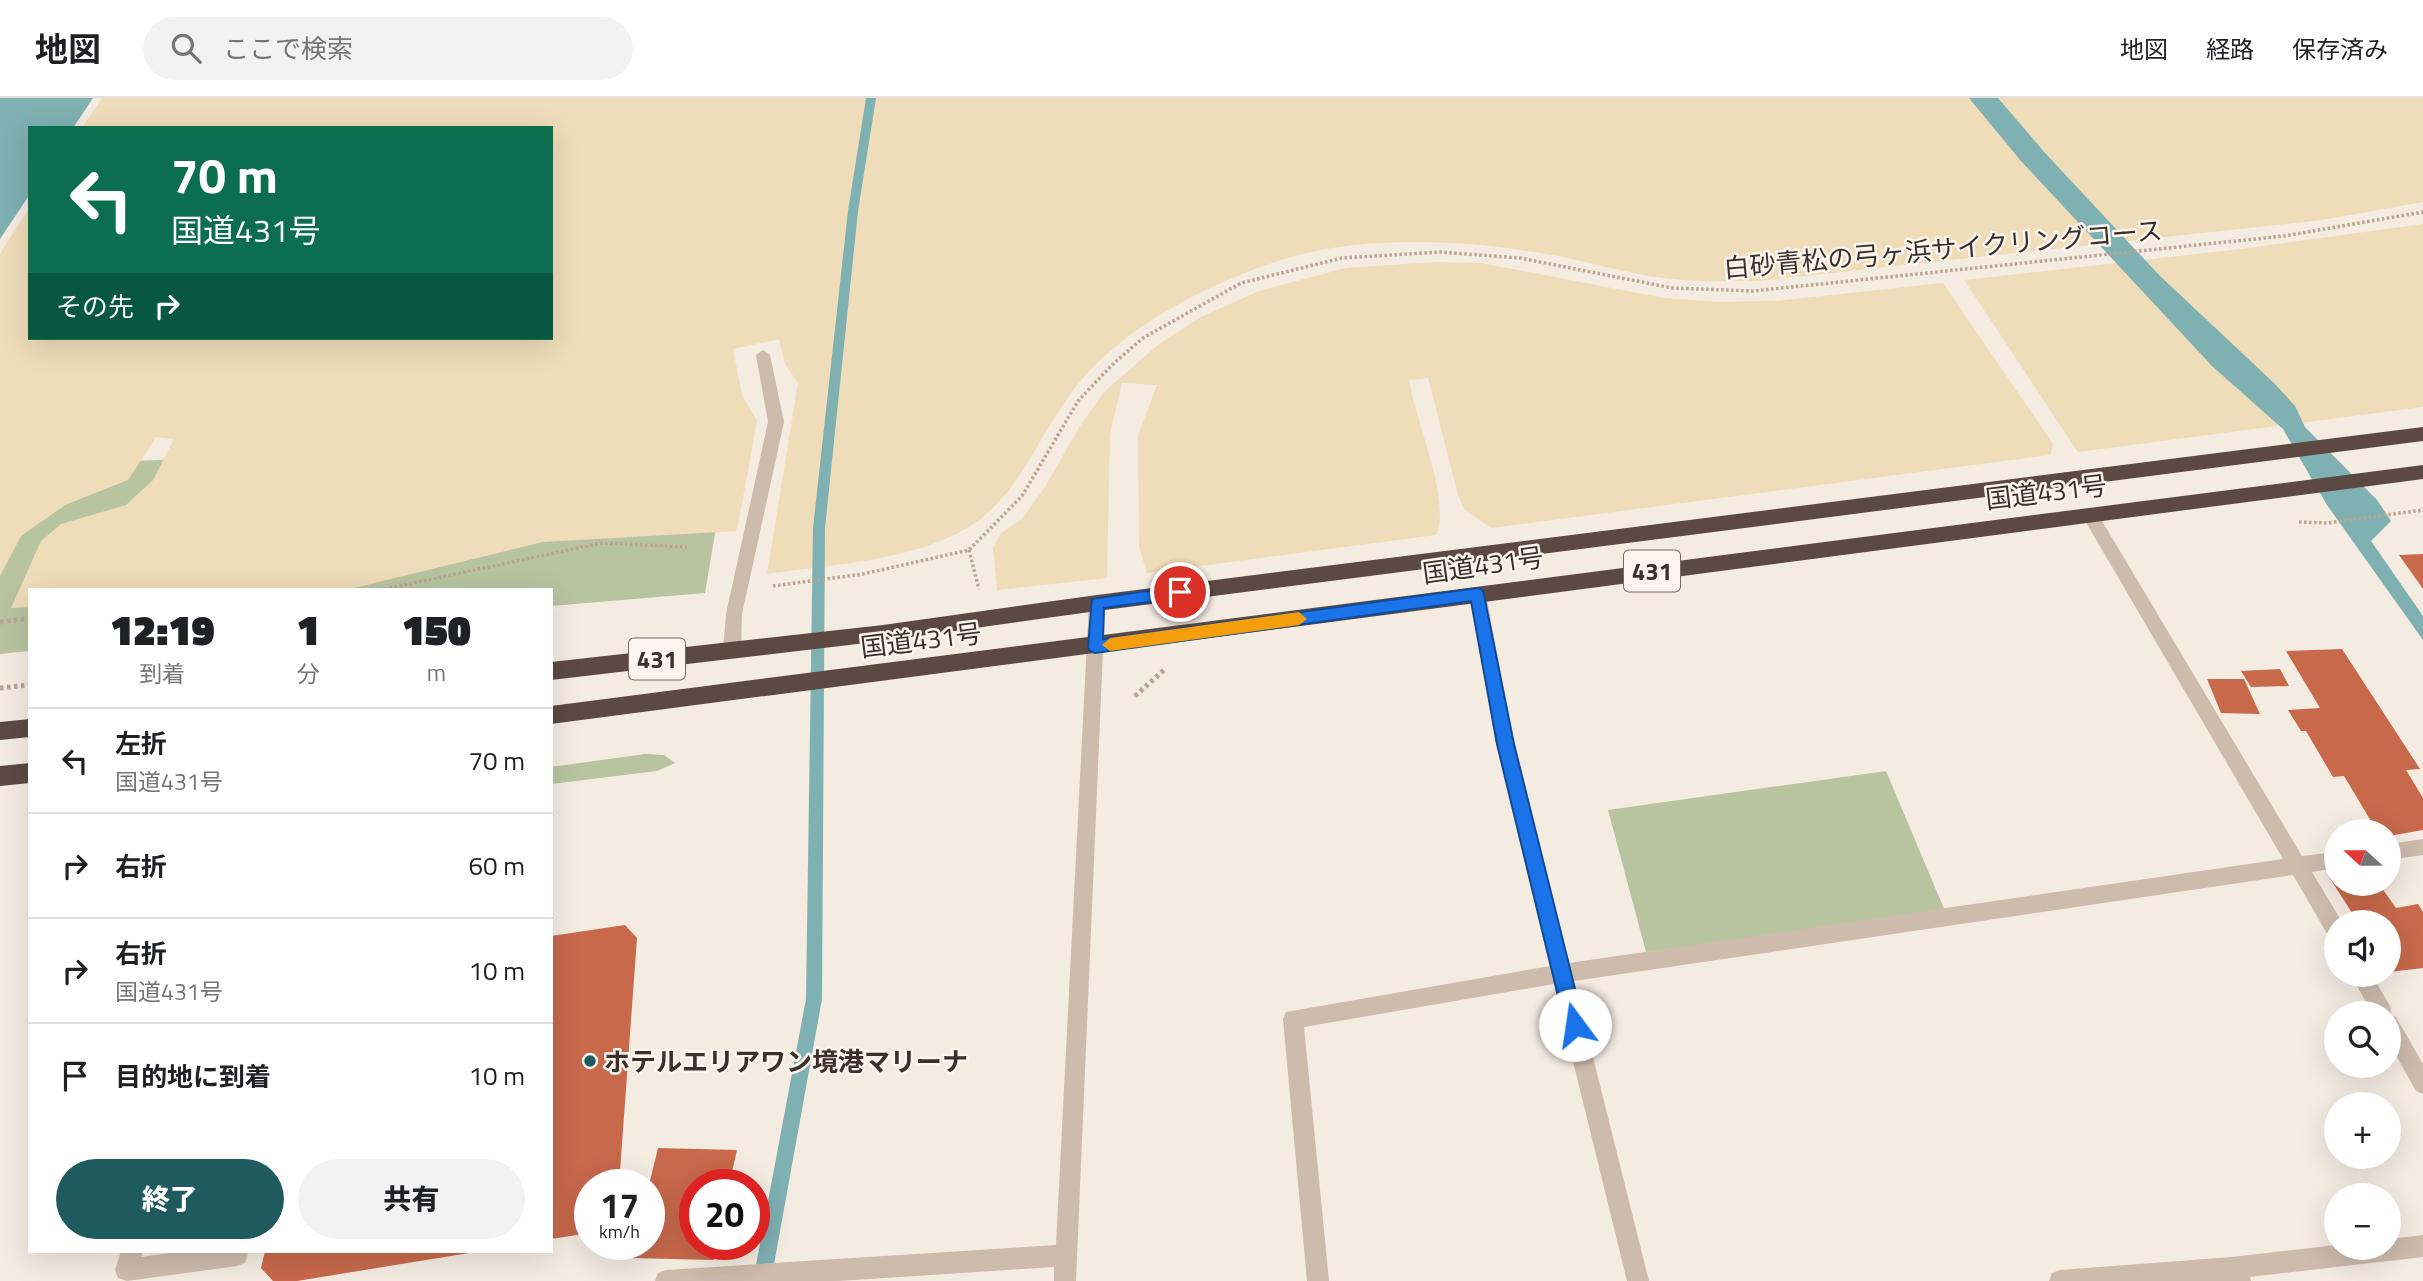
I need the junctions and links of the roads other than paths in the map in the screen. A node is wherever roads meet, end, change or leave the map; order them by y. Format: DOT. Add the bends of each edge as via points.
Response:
graph roads {
  1 [pos="763,355"];
  2 [pos="2423,434"];
  3 [pos="2423,472"];
  4 [pos="2090,515"];
  5 [pos="1478,594"];
  6 [pos="1097,603"];
  7 [pos="1095,647"];
  8 [pos="732,650"];
  9 [pos="553,671"];
  10 [pos="553,715"];
  11 [pos="28,728"];
  12 [pos="0,731"];
  13 [pos="28,773"];
  14 [pos="0,776"];
  15 [pos="2423,847"];
  16 [pos="2401,850"];
  17 [pos="2324,862"];
  18 [pos="2299,865"];
  19 [pos="2324,910"];
  20 [pos="1562,973"];
  21 [pos="2401,1045"];
  22 [pos="2423,1084"];
  23 [pos="2423,1245"];
  24 [pos="131,1253"];
  25 [pos="238,1253"];
  26 [pos="1066,1255"];
  27 [pos="2236,1274"];
  28 [pos="666,1281"];
  29 [pos="1065,1281"];
  30 [pos="1318,1281"];
  31 [pos="1638,1281"];
  32 [pos="2060,1281"];
  1 -- 8 [label="street" via="776,422 734,614"];
  2 -- 6 [label="highway, 国道431号 / 431"];
  3 -- 4 [label="highway, 国道431号 / 431"];
  4 -- 5 [label="highway, 国道431号 / 431"];
  4 -- 18 [label="street"];
  5 -- 7 [label="highway, 国道431号 / 431"];
  5 -- 20 [label="street" via="1505,744"];
  6 -- 7 [label="street"];
  6 -- 8 [label="highway, 国道431号 / 431"];
  7 -- 10 [label="highway, 国道431号 / 431"];
  7 -- 26 [label="street"];
  8 -- 9 [label="highway, 国道431号 / 431"];
  11 -- 12 [label="highway"];
  13 -- 14 [label="highway"];
  15 -- 16 [label="street"];
  17 -- 18 [label="street"];
  18 -- 19 [label="street"];
  18 -- 20 [label="street"];
  20 -- 30 [label="street" via="1293,1019"];
  20 -- 31 [label="street"];
  21 -- 22 [label="street"];
  23 -- 27 [label="street"];
  24 -- 25 [label="street" via="126,1270"];
  26 -- 28 [label="street"];
  26 -- 29 [label="street"];
  27 -- 32 [label="street"];
}
